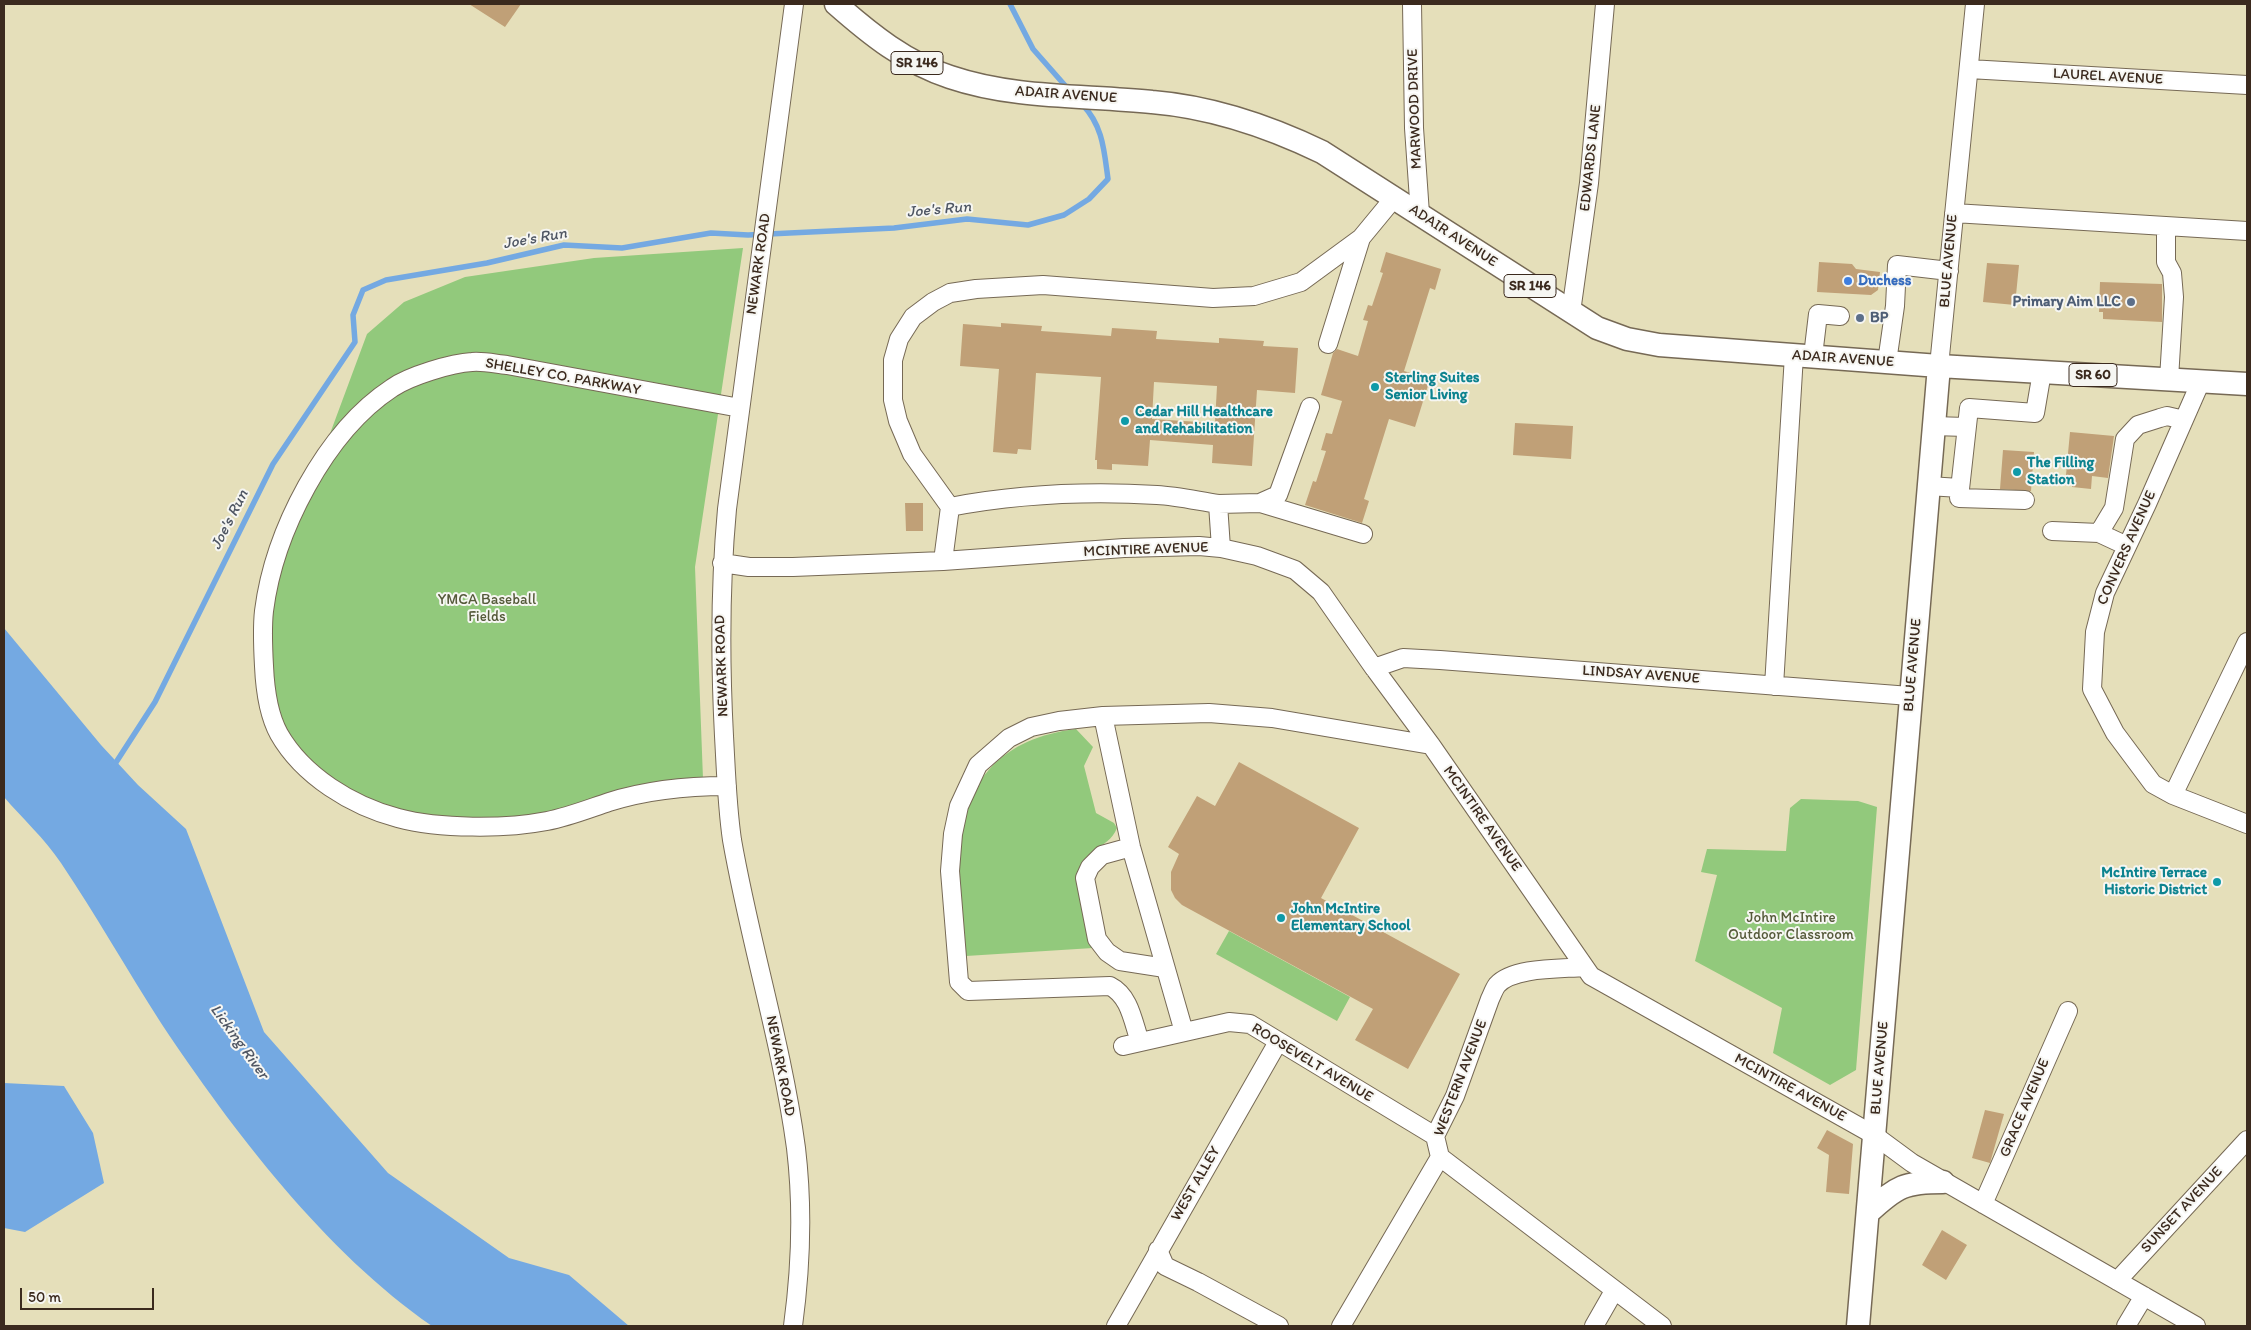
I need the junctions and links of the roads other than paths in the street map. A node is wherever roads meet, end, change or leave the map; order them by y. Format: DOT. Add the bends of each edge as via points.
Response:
graph roads {
  1 [pos="794,4"];
  2 [pos="836,4"];
  3 [pos="1412,4"];
  4 [pos="1605,4"];
  5 [pos="1975,4"];
  6 [pos="1969,69"];
  7 [pos="2247,85"];
  8 [pos="1394,198"];
  9 [pos="1954,213"];
  10 [pos="1420,214"];
  11 [pos="2166,226"];
  12 [pos="2247,231"];
  13 [pos="1361,238"];
  14 [pos="1949,271"];
  15 [pos="1571,312"];
  16 [pos="1840,316"];
  17 [pos="1328,344"];
  18 [pos="1804,356"];
  19 [pos="1887,362"];
  20 [pos="1939,366"];
  21 [pos="2042,372"];
  22 [pos="2169,379"];
  23 [pos="2200,381"];
  24 [pos="2247,384"];
  25 [pos="1310,407"];
  26 [pos="740,408"];
  27 [pos="2184,420"];
  28 [pos="1934,426"];
  29 [pos="1966,427"];
  30 [pos="1928,486"];
  31 [pos="1960,488"];
  32 [pos="2025,500"];
  33 [pos="1260,503"];
  34 [pos="1218,504"];
  35 [pos="950,507"];
  36 [pos="2114,508"];
  37 [pos="2142,514"];
  38 [pos="2052,532"];
  39 [pos="2099,533"];
  40 [pos="1363,534"];
  41 [pos="2127,546"];
  42 [pos="1221,548"];
  43 [pos="942,561"];
  44 [pos="722,563"];
  45 [pos="2247,642"];
  46 [pos="1374,668"];
  47 [pos="1774,686"];
  48 [pos="1910,696"];
  49 [pos="1103,716"];
  50 [pos="1431,745"];
  51 [pos="727,786"];
  52 [pos="2173,795"];
  53 [pos="2247,824"];
  54 [pos="1131,847"];
  55 [pos="1584,967"];
  56 [pos="1165,968"];
  57 [pos="2068,1011"];
  58 [pos="1184,1032"];
  59 [pos="1140,1042"];
  60 [pos="1278,1042"];
  61 [pos="1123,1046"];
  62 [pos="1874,1135"];
  63 [pos="1435,1136"];
  64 [pos="2247,1140"];
  65 [pos="1440,1157"];
  66 [pos="1943,1182"];
  67 [pos="1983,1204"];
  68 [pos="1869,1212"];
  69 [pos="1158,1250"];
  70 [pos="2117,1280"];
  71 [pos="1614,1291"];
  72 [pos="2144,1296"];
  73 [pos="793,1326"];
  74 [pos="1116,1326"];
  75 [pos="1279,1326"];
  76 [pos="1342,1326"];
  77 [pos="1594,1326"];
  78 [pos="1662,1326"];
  79 [pos="1858,1326"];
  80 [pos="2126,1326"];
  81 [pos="2196,1326"];
  1 -- 26 [label="street, NEWARK ROAD"];
  2 -- 8 [label="main road, ADAIR AVENUE / SR 146" via="883,43 916,63 956,79 1013,92 1192,106 1234,116 1322,152"];
  3 -- 10 [label="street, MARWOOD DRIVE" via="1414,128"];
  4 -- 15 [label="street, EDWARDS LANE" via="1589,182"];
  5 -- 6 [label="street, BLUE AVENUE"];
  6 -- 7 [label="street, LAUREL AVENUE"];
  6 -- 9 [label="street, BLUE AVENUE"];
  8 -- 10 [label="main road, ADAIR AVENUE / SR 146"];
  8 -- 13 [label="street"];
  9 -- 11 [label="street"];
  9 -- 14 [label="street, BLUE AVENUE"];
  10 -- 15 [label="main road, ADAIR AVENUE / SR 146"];
  11 -- 12 [label="street"];
  11 -- 22 [label="street" via="2166,262 2172,273 2174,297"];
  13 -- 17 [label="street"];
  13 -- 35 [label="street" via="1301,282 1254,296 1213,298 1043,285 950,293 933,302 913,317 899,339 893,360 893,400 912,454"];
  14 -- 19 [label="street" via="1897,265"];
  14 -- 20 [label="street, BLUE AVENUE"];
  15 -- 18 [label="main road, ADAIR AVENUE / SR 146" via="1597,328 1659,345"];
  16 -- 18 [label="street" via="1818,314"];
  18 -- 19 [label="main road, ADAIR AVENUE / SR 146"];
  18 -- 47 [label="street"];
  19 -- 20 [label="main road, ADAIR AVENUE / SR 146"];
  20 -- 21 [label="main road, ADAIR AVENUE / SR 60"];
  20 -- 28 [label="main road, BLUE AVENUE"];
  21 -- 22 [label="main road, ADAIR AVENUE / SR 60"];
  21 -- 29 [label="street" via="2035,413 1969,408"];
  22 -- 23 [label="main road, ADAIR AVENUE / SR 60"];
  23 -- 24 [label="main road, ADAIR AVENUE / SR 60"];
  23 -- 27 [label="street, CONVERS AVENUE"];
  25 -- 33 [label="street" via="1278,495"];
  26 -- 44 [label="street, NEWARK ROAD"];
  26 -- 51 [label="street, SHELLEY CO. PARKWAY" via="507,365 473,362 441,368 395,386 348,426 321,462 294,513 274,566 264,613 263,638 268,701 278,733 294,756 318,777 340,794 376,812 421,823 515,826 548,821 652,791"];
  27 -- 36 [label="street" via="2167,416 2160,418 2138,426 2124,439"];
  27 -- 37 [label="street, CONVERS AVENUE"];
  28 -- 29 [label="street"];
  28 -- 30 [label="main road, BLUE AVENUE"];
  29 -- 31 [label="street"];
  30 -- 31 [label="street"];
  30 -- 48 [label="main road, BLUE AVENUE"];
  31 -- 32 [label="street" via="1959,498"];
  33 -- 34 [label="street"];
  33 -- 40 [label="street"];
  34 -- 35 [label="street" via="1158,495 1094,493 1044,494"];
  34 -- 42 [label="street"];
  35 -- 43 [label="street"];
  36 -- 37 [label="street"];
  36 -- 39 [label="street"];
  37 -- 41 [label="street, CONVERS AVENUE"];
  38 -- 39 [label="street"];
  39 -- 41 [label="street"];
  41 -- 52 [label="street, CONVERS AVENUE" via="2105,593 2094,632 2092,689 2115,733 2153,784"];
  42 -- 43 [label="street, MCINTIRE AVENUE" via="1159,546"];
  42 -- 46 [label="street, MCINTIRE AVENUE" via="1257,556 1295,570 1321,592"];
  43 -- 44 [label="street, MCINTIRE AVENUE" via="793,567"];
  44 -- 51 [label="street, NEWARK ROAD" via="720,631"];
  45 -- 52 [label="street"];
  46 -- 47 [label="street, LINDSAY AVENUE" via="1403,658"];
  46 -- 50 [label="street, MCINTIRE AVENUE"];
  47 -- 48 [label="street, LINDSAY AVENUE"];
  48 -- 62 [label="main road, BLUE AVENUE"];
  49 -- 50 [label="street" via="1209,713 1272,718"];
  49 -- 54 [label="street"];
  49 -- 59 [label="street" via="1031,727 1009,738 978,765 959,806 950,859 959,982 968,991 1110,986 1119,990 1126,1000"];
  50 -- 55 [label="street, MCINTIRE AVENUE"];
  51 -- 73 [label="street, NEWARK ROAD" via="732,838 796,1149 800,1250"];
  52 -- 53 [label="street, CONVERS AVENUE"];
  54 -- 56 [label="street"];
  54 -- 56 [label="street" via="1102,855 1090,867 1085,878 1097,939 1120,961"];
  55 -- 62 [label="street, MCINTIRE AVENUE" via="1591,976"];
  55 -- 63 [label="street, WESTERN AVENUE" via="1532,971 1513,975 1498,985 1455,1096"];
  56 -- 58 [label="street"];
  57 -- 67 [label="street, GRACE AVENUE"];
  58 -- 59 [label="street, ROOSEVELT AVENUE"];
  58 -- 60 [label="street, ROOSEVELT AVENUE" via="1229,1022 1250,1024"];
  59 -- 61 [label="street, ROOSEVELT AVENUE"];
  60 -- 63 [label="street, ROOSEVELT AVENUE"];
  60 -- 69 [label="street, WEST ALLEY"];
  62 -- 66 [label="street, MCINTIRE AVENUE"];
  62 -- 68 [label="main road, BLUE AVENUE"];
  63 -- 65 [label="street, WESTERN AVENUE"];
  64 -- 70 [label="street, SUNSET AVENUE"];
  65 -- 71 [label="street"];
  65 -- 76 [label="street, WESTERN AVENUE"];
  66 -- 67 [label="street, MCINTIRE AVENUE"];
  66 -- 68 [label="main road" via="1906,1184 1892,1191"];
  67 -- 70 [label="street, MCINTIRE AVENUE"];
  68 -- 79 [label="main road, BLUE AVENUE"];
  69 -- 74 [label="street, WEST ALLEY"];
  69 -- 75 [label="street" via="1165,1266"];
  70 -- 72 [label="street, MCINTIRE AVENUE"];
  71 -- 77 [label="street"];
  71 -- 78 [label="street"];
  72 -- 80 [label="street"];
  72 -- 81 [label="street, MCINTIRE AVENUE"];
}
